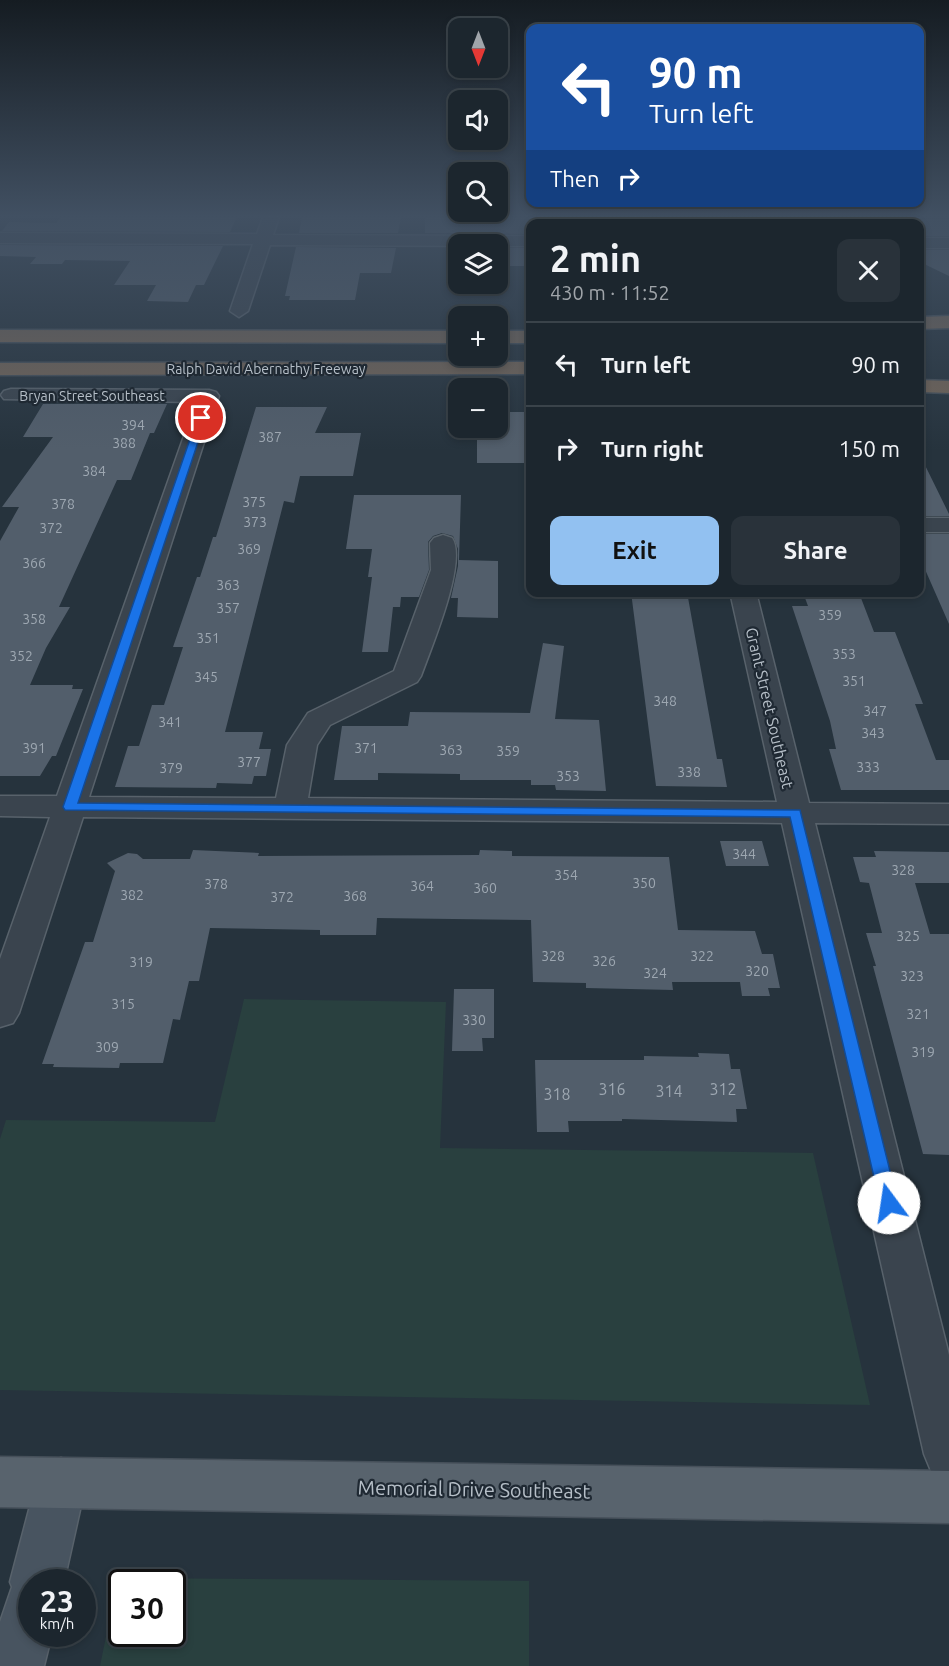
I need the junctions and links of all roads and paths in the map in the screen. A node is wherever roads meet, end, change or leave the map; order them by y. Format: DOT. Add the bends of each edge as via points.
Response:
graph roads {
  1 [pos="244,295"];
  2 [pos="239,310"];
  3 [pos="949,322"];
  4 [pos="924,323"];
  5 [pos="0,336"];
  6 [pos="448,337"];
  7 [pos="508,337"];
  8 [pos="526,337"];
  9 [pos="924,337"];
  10 [pos="949,337"];
  11 [pos="526,368"];
  12 [pos="0,369"];
  13 [pos="526,377"];
  14 [pos="207,383"];
  15 [pos="924,386"];
  16 [pos="949,387"];
  17 [pos="11,395"];
  18 [pos="924,525"];
  19 [pos="949,525"];
  20 [pos="443,543"];
  21 [pos="744,597"];
  22 [pos="0,807"];
  23 [pos="70,807"];
  24 [pos="290,809"];
  25 [pos="796,813"];
  26 [pos="949,814"];
  27 [pos="0,1013"];
  28 [pos="949,1454"];
  29 [pos="0,1482"];
  30 [pos="61,1483"];
  31 [pos="949,1497"];
  32 [pos="40,1569"];
  33 [pos="21,1647"];
  34 [pos="16,1666"];
  1 -- 2 [label="street"];
  3 -- 4 [label="highway"];
  5 -- 6 [label="highway, Ralph David Abernathy Freeway"];
  7 -- 8 [label="highway"];
  9 -- 10 [label="highway"];
  11 -- 14 [label="highway, Ralph David Abernathy Freeway"];
  12 -- 14 [label="highway, Ralph David Abernathy Freeway"];
  13 -- 14 [label="highway"];
  14 -- 17 [label="street, Bryan Street Southeast"];
  14 -- 23 [label="street"];
  15 -- 16 [label="highway"];
  18 -- 19 [label="street"];
  20 -- 24 [label="street" via="444,570 407,676 319,719 302,745"];
  21 -- 25 [label="street, Grant Street Southeast"];
  22 -- 23 [label="street"];
  23 -- 24 [label="street"];
  23 -- 27 [label="street"];
  24 -- 25 [label="street"];
  25 -- 26 [label="street"];
  25 -- 28 [label="street, Grant Street Southeast"];
  29 -- 30 [label="main road, Memorial Drive Southeast"];
  30 -- 31 [label="main road, Memorial Drive Southeast"];
  30 -- 32 [label="main road"];
  33 -- 34 [label="main road"];
}
